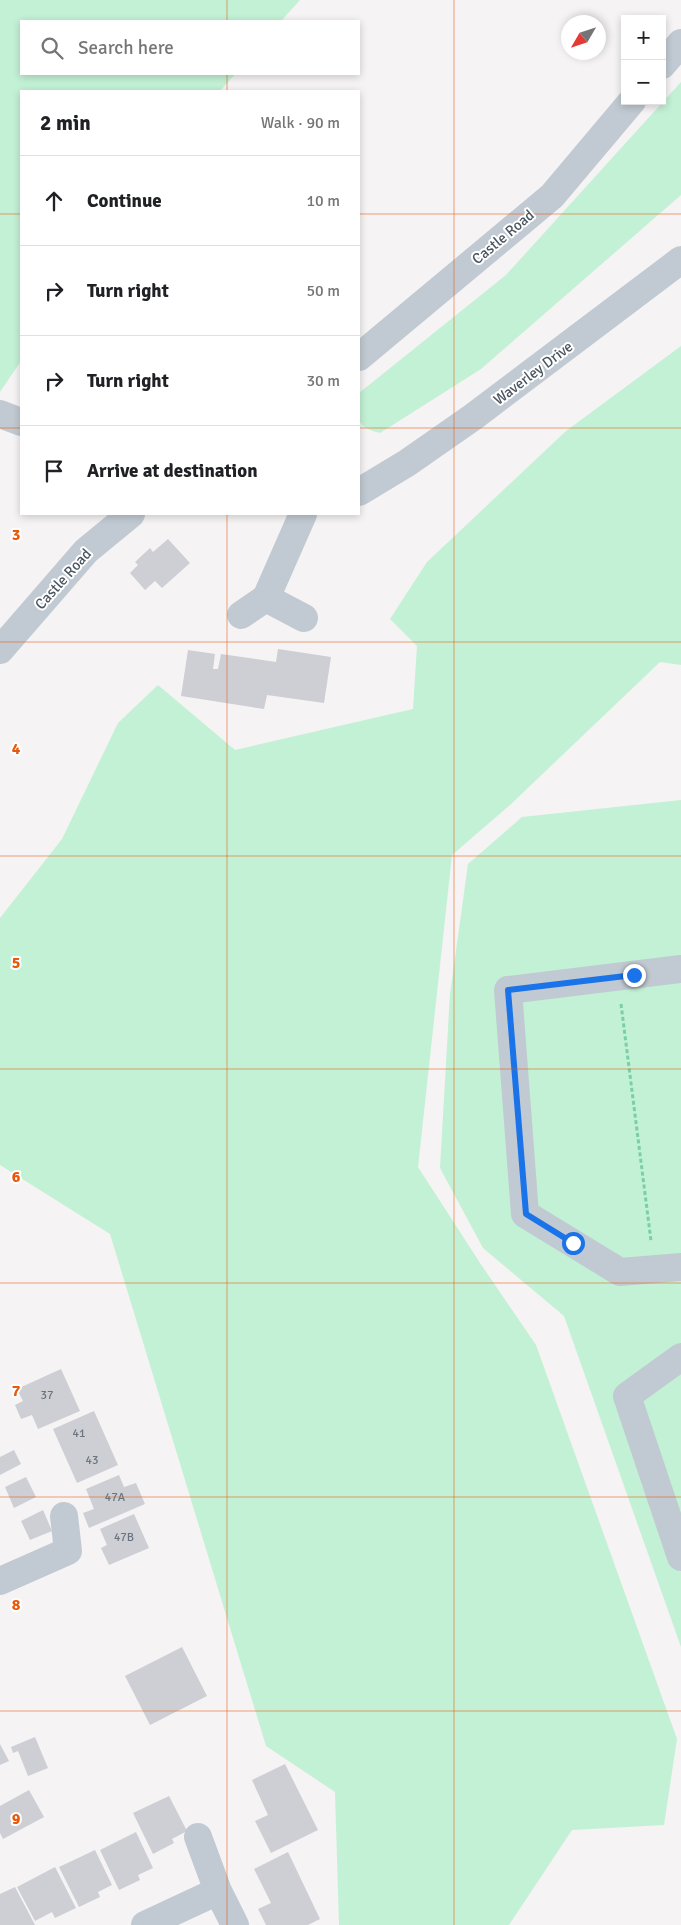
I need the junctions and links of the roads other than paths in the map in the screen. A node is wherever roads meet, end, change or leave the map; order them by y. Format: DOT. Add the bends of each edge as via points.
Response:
graph roads {
  1 [pos="681,43"];
  2 [pos="666,60"];
  3 [pos="629,105"];
  4 [pos="681,260"];
  5 [pos="360,356"];
  6 [pos="0,414"];
  7 [pos="20,422"];
  8 [pos="366,480"];
  9 [pos="130,515"];
  10 [pos="303,515"];
  11 [pos="266,598"];
  12 [pos="241,615"];
  13 [pos="304,618"];
  14 [pos="0,650"];
  15 [pos="681,969"];
  16 [pos="668,1268"];
  17 [pos="681,1358"];
  18 [pos="64,1516"];
  19 [pos="681,1557"];
  20 [pos="0,1581"];
  21 [pos="198,1838"];
  22 [pos="218,1891"];
  23 [pos="145,1925"];
  24 [pos="235,1925"];
  1 -- 2 [label="street"];
  3 -- 5 [label="street, Castle Road" via="552,196"];
  4 -- 8 [label="street, Waverley Drive" via="473,417 407,463"];
  6 -- 7 [label="street"];
  9 -- 14 [label="street, Castle Road" via="86,551"];
  10 -- 11 [label="street"];
  11 -- 12 [label="street"];
  11 -- 13 [label="street"];
  15 -- 16 [label="street" via="508,990 526,1214 620,1272"];
  17 -- 19 [label="street" via="627,1396"];
  18 -- 20 [label="street" via="68,1551"];
  21 -- 22 [label="street"];
  22 -- 23 [label="street"];
  22 -- 24 [label="street"];
}
